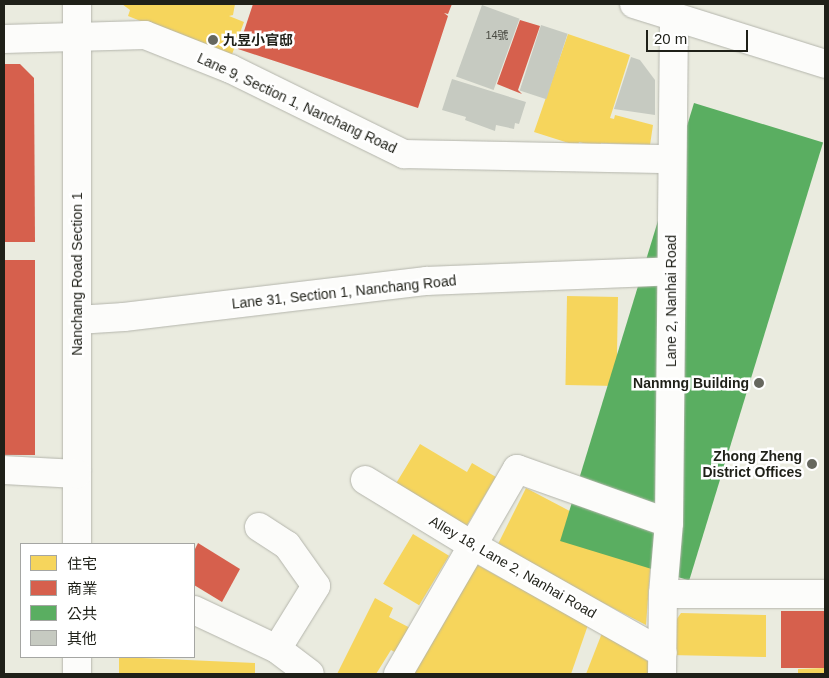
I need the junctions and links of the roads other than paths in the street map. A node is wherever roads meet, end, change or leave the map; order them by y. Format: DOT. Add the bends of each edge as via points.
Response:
graph roads {
  1 [pos="77,4"];
  2 [pos="634,4"];
  3 [pos="674,17"];
  4 [pos="76,38"];
  5 [pos="4,40"];
  6 [pos="825,64"];
  7 [pos="672,159"];
  8 [pos="671,271"];
  9 [pos="77,320"];
  10 [pos="4,470"];
  11 [pos="77,474"];
  12 [pos="365,480"];
  13 [pos="670,523"];
  14 [pos="259,527"];
  15 [pos="77,543"];
  16 [pos="472,545"];
  17 [pos="663,594"];
  18 [pos="825,594"];
  19 [pos="195,610"];
  20 [pos="277,649"];
  21 [pos="77,658"];
  22 [pos="663,663"];
  23 [pos="77,674"];
  24 [pos="310,674"];
  25 [pos="398,674"];
  1 -- 4 [label="street, Nanchang Road Section 1"];
  2 -- 3 [label="street"];
  3 -- 6 [label="street"];
  3 -- 7 [label="street, Lane 2, Nanhai Road"];
  4 -- 5 [label="street, Lane 9, Section 1, Nanchang Road"];
  4 -- 7 [label="street, Lane 9, Section 1, Nanchang Road" via="145,35 231,69 404,154"];
  4 -- 9 [label="street, Nanchang Road Section 1"];
  7 -- 8 [label="street, Lane 2, Nanhai Road"];
  8 -- 9 [label="street, Lane 31, Section 1, Nanchang Road" via="427,281"];
  8 -- 13 [label="street, Lane 2, Nanhai Road"];
  9 -- 11 [label="street, Nanchang Road Section 1"];
  10 -- 11 [label="street"];
  11 -- 15 [label="street, Nanchang Road Section 1"];
  12 -- 16 [label="street, Alley 18, Lane 2, Nanhai Road"];
  13 -- 16 [label="street" via="517,469"];
  13 -- 17 [label="street, Lane 2, Nanhai Road"];
  14 -- 20 [label="street" via="287,545 316,586"];
  16 -- 22 [label="street, Alley 18, Lane 2, Nanhai Road"];
  16 -- 25 [label="street"];
  17 -- 18 [label="street"];
  17 -- 22 [label="street, Lane 2, Nanhai Road"];
  19 -- 20 [label="street"];
  20 -- 24 [label="street"];
  21 -- 23 [label="street"];
}
